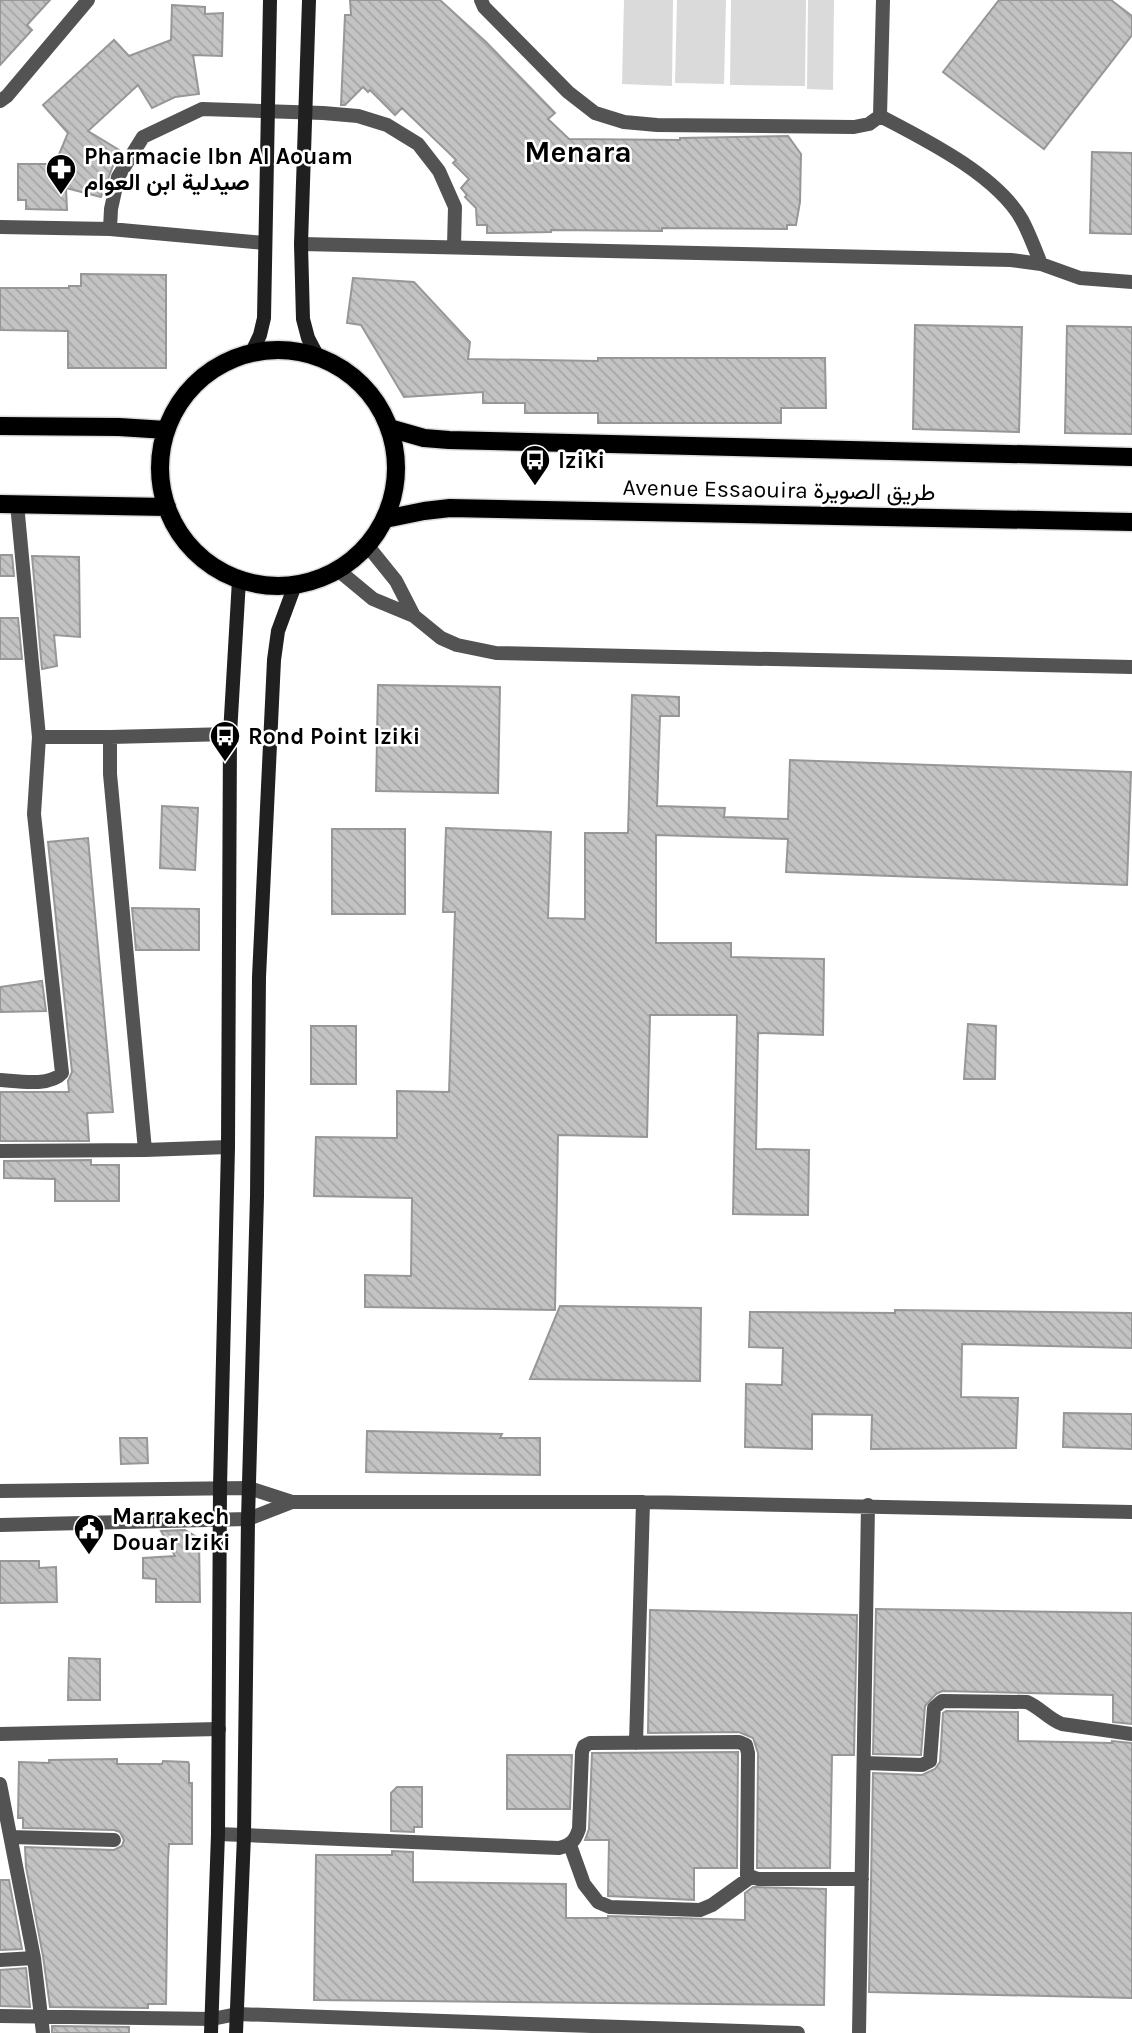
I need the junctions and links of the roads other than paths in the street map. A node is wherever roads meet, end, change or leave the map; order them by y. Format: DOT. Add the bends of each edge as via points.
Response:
graph roads {
  1 [pos="88,0"];
  2 [pos="270,0"];
  3 [pos="309,0"];
  4 [pos="481,0"];
  5 [pos="883,0"];
  6 [pos="0,101"];
  7 [pos="267,111"];
  8 [pos="306,112"];
  9 [pos="880,116"];
  10 [pos="0,227"];
  11 [pos="110,229"];
  12 [pos="264,243"];
  13 [pos="301,244"];
  14 [pos="454,246"];
  15 [pos="1041,264"];
  16 [pos="1132,282"];
  17 [pos="251,354"];
  18 [pos="319,359"];
  19 [pos="0,426"];
  20 [pos="388,428"];
  21 [pos="166,430"];
  22 [pos="1132,457"];
  23 [pos="8,504"];
  24 [pos="167,508"];
  25 [pos="384,519"];
  26 [pos="1132,522"];
  27 [pos="367,545"];
  28 [pos="338,570"];
  29 [pos="239,580"];
  30 [pos="295,585"];
  31 [pos="414,617"];
  32 [pos="1132,667"];
  33 [pos="230,734"];
  34 [pos="39,737"];
  35 [pos="110,737"];
  36 [pos="0,1080"];
  37 [pos="228,1147"];
  38 [pos="145,1150"];
  39 [pos="0,1151"];
  40 [pos="220,1487"];
  41 [pos="249,1488"];
  42 [pos="0,1491"];
  43 [pos="292,1502"];
  44 [pos="643,1502"];
  45 [pos="868,1505"];
  46 [pos="1132,1512"];
  47 [pos="221,1519"];
  48 [pos="248,1519"];
  49 [pos="0,1525"];
  50 [pos="219,1729"];
  51 [pos="0,1734"];
  52 [pos="1132,1734"];
  53 [pos="636,1743"];
  54 [pos="864,1763"];
  55 [pos="0,1784"];
  56 [pos="218,1834"];
  57 [pos="244,1835"];
  58 [pos="11,1837"];
  59 [pos="114,1840"];
  60 [pos="570,1845"];
  61 [pos="0,1865"];
  62 [pos="16,1865"];
  63 [pos="751,1877"];
  64 [pos="862,1879"];
  65 [pos="34,1958"];
  66 [pos="0,1960"];
  67 [pos="237,2014"];
  68 [pos="0,2015"];
  69 [pos="41,2017"];
  70 [pos="212,2026"];
  71 [pos="43,2033"];
  72 [pos="236,2033"];
  73 [pos="798,2033"];
  74 [pos="859,2033"];
  1 -- 6 [label="street"];
  2 -- 7 [label="street"];
  3 -- 8 [label="street"];
  4 -- 9 [label="street" via="568,92 595,113 624,122 853,127"];
  5 -- 9 [label="street"];
  7 -- 8 [label="street"];
  7 -- 11 [label="street" via="202,109 143,137 118,177"];
  7 -- 12 [label="street"];
  8 -- 13 [label="street"];
  8 -- 14 [label="street" via="368,119 418,144 439,171 455,206"];
  9 -- 15 [label="street" via="968,167 1007,199"];
  10 -- 11 [label="street"];
  11 -- 12 [label="street"];
  12 -- 17 [label="street" via="264,318"];
  13 -- 14 [label="street"];
  13 -- 18 [label="street" via="303,320"];
  14 -- 15 [label="street"];
  15 -- 16 [label="street" via="1080,278"];
  17 -- 18 [label="main road" via="290,351"];
  17 -- 21 [label="main road" via="202,378 180,402"];
  18 -- 20 [label="main road" via="360,384 377,404"];
  19 -- 21 [label="main road"];
  20 -- 22 [label="main road, Avenue Essaouira طريق الصويرة" via="449,440"];
  20 -- 25 [label="main road" via="396,474"];
  21 -- 24 [label="main road" via="159,473"];
  23 -- 24 [label="main road"];
  23 -- 34 [label="street"];
  24 -- 29 [label="main road" via="178,532 195,552"];
  25 -- 26 [label="main road, Avenue Essaouira طريق الصويرة" via="450,508"];
  25 -- 27 [label="main road"];
  27 -- 28 [label="main road"];
  27 -- 31 [label="street" via="396,581"];
  28 -- 30 [label="main road"];
  28 -- 31 [label="street" via="373,599"];
  29 -- 30 [label="main road"];
  29 -- 33 [label="street"];
  30 -- 41 [label="street" via="278,631 272,715 259,977"];
  31 -- 32 [label="street" via="449,641 496,653"];
  33 -- 35 [label="street"];
  33 -- 37 [label="street"];
  34 -- 35 [label="street"];
  34 -- 36 [label="street" via="34,814 62,1073 47,1081"];
  35 -- 38 [label="street"];
  37 -- 38 [label="street"];
  37 -- 40 [label="street"];
  38 -- 39 [label="street"];
  40 -- 41 [label="street"];
  40 -- 42 [label="street"];
  40 -- 47 [label="street"];
  41 -- 43 [label="street"];
  41 -- 48 [label="street"];
  43 -- 44 [label="street"];
  43 -- 48 [label="street"];
  44 -- 45 [label="street"];
  44 -- 53 [label="street"];
  45 -- 46 [label="street"];
  45 -- 54 [label="street"];
  47 -- 48 [label="street"];
  47 -- 49 [label="street"];
  47 -- 50 [label="street"];
  48 -- 57 [label="street"];
  50 -- 51 [label="street"];
  50 -- 56 [label="street"];
  52 -- 54 [label="street" via="1052,1721 1027,1702 942,1700 934,1708 930,1761 922,1765"];
  53 -- 60 [label="street" via="584,1746 579,1829"];
  53 -- 63 [label="street" via="746,1745 746,1872"];
  54 -- 64 [label="street"];
  55 -- 58 [label="street"];
  56 -- 57 [label="street"];
  56 -- 70 [label="street"];
  57 -- 60 [label="street"];
  57 -- 67 [label="street"];
  58 -- 59 [label="street"];
  58 -- 62 [label="street"];
  60 -- 63 [label="street" via="584,1884 592,1896 610,1907 700,1910"];
  61 -- 62 [label="street"];
  62 -- 65 [label="street"];
  63 -- 64 [label="street"];
  64 -- 74 [label="street"];
  65 -- 66 [label="street"];
  65 -- 69 [label="street"];
  67 -- 70 [label="street"];
  67 -- 72 [label="street"];
  67 -- 73 [label="street"];
  68 -- 69 [label="street"];
  69 -- 70 [label="street"];
  69 -- 71 [label="street"];
}
